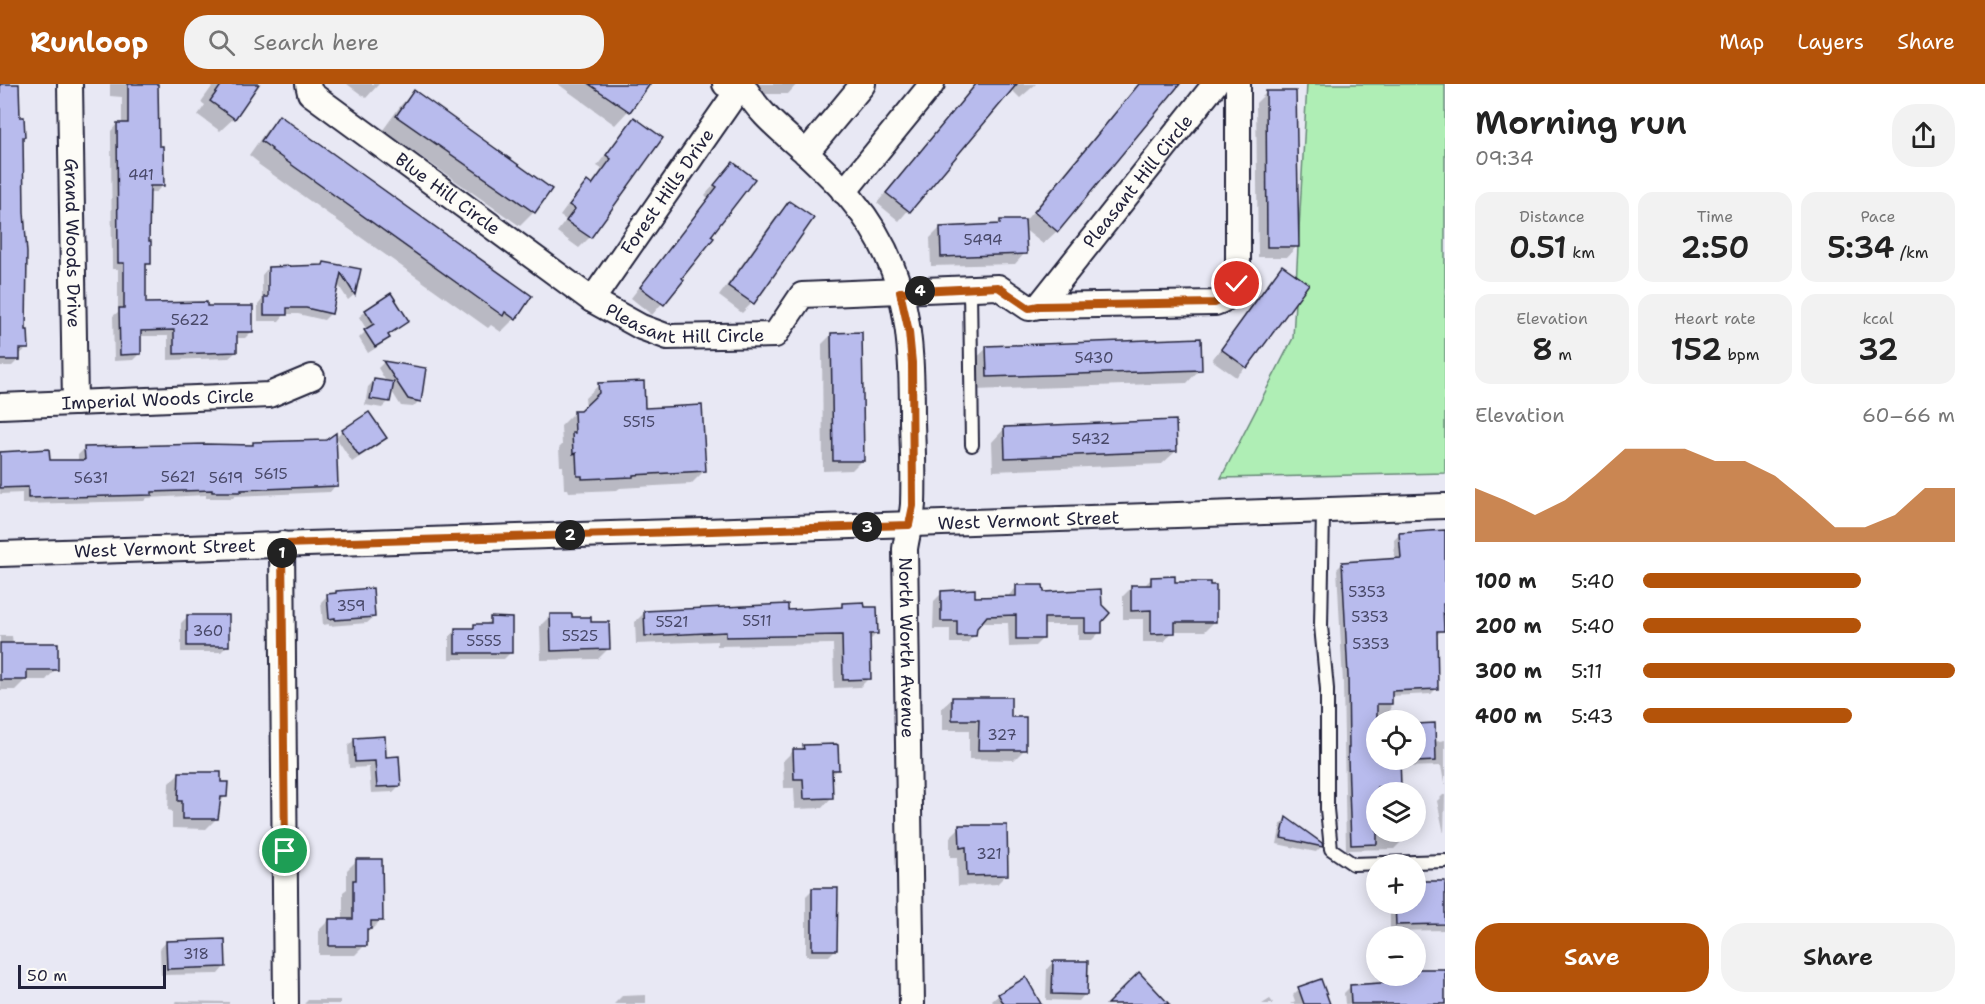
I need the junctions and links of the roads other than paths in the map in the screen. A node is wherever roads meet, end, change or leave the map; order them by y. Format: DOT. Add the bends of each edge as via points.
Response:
graph roads {
  1 [pos="70,84"];
  2 [pos="308,84"];
  3 [pos="736,84"];
  4 [pos="863,84"];
  5 [pos="933,84"];
  6 [pos="1215,84"];
  7 [pos="1238,84"];
  8 [pos="806,153"];
  9 [pos="844,192"];
  10 [pos="970,288"];
  11 [pos="900,292"];
  12 [pos="592,300"];
  13 [pos="1039,306"];
  14 [pos="312,377"];
  15 [pos="75,403"];
  16 [pos="0,406"];
  17 [pos="972,446"];
  18 [pos="1445,506"];
  19 [pos="1323,510"];
  20 [pos="909,525"];
  21 [pos="282,544"];
  22 [pos="0,554"];
  23 [pos="1445,861"];
  24 [pos="286,1004"];
  25 [pos="912,1004"];
  1 -- 15 [label="street, Grand Woods Drive"];
  2 -- 12 [label="street, Blue Hill Circle" via="310,93"];
  3 -- 8 [label="street" via="767,120"];
  3 -- 12 [label="street, Forest Hills Drive"];
  4 -- 8 [label="street"];
  5 -- 9 [label="street"];
  6 -- 13 [label="street, Pleasant Hill Circle"];
  7 -- 13 [label="street, Pleasant Hill Circle" via="1238,275 1236,289 1230,296 1215,303"];
  8 -- 9 [label="street"];
  9 -- 11 [label="street" via="882,242"];
  10 -- 11 [label="street, Pleasant Hill Circle"];
  10 -- 13 [label="street, Pleasant Hill Circle" via="998,287 1029,308"];
  10 -- 17 [label="lane"];
  11 -- 12 [label="street, Pleasant Hill Circle" via="802,295 775,335 668,338"];
  11 -- 20 [label="street, North Worth Avenue" via="912,363 913,506"];
  14 -- 15 [label="street, Imperial Woods Circle" via="269,395"];
  15 -- 16 [label="street, Imperial Woods Circle"];
  18 -- 19 [label="street, West Vermont Street"];
  19 -- 20 [label="street, West Vermont Street"];
  19 -- 23 [label="lane" via="1321,626 1327,689 1331,849 1353,864"];
  20 -- 21 [label="street, West Vermont Street"];
  20 -- 25 [label="street, North Worth Avenue" via="905,549"];
  21 -- 22 [label="street, West Vermont Street"];
  21 -- 24 [label="street"];
}
